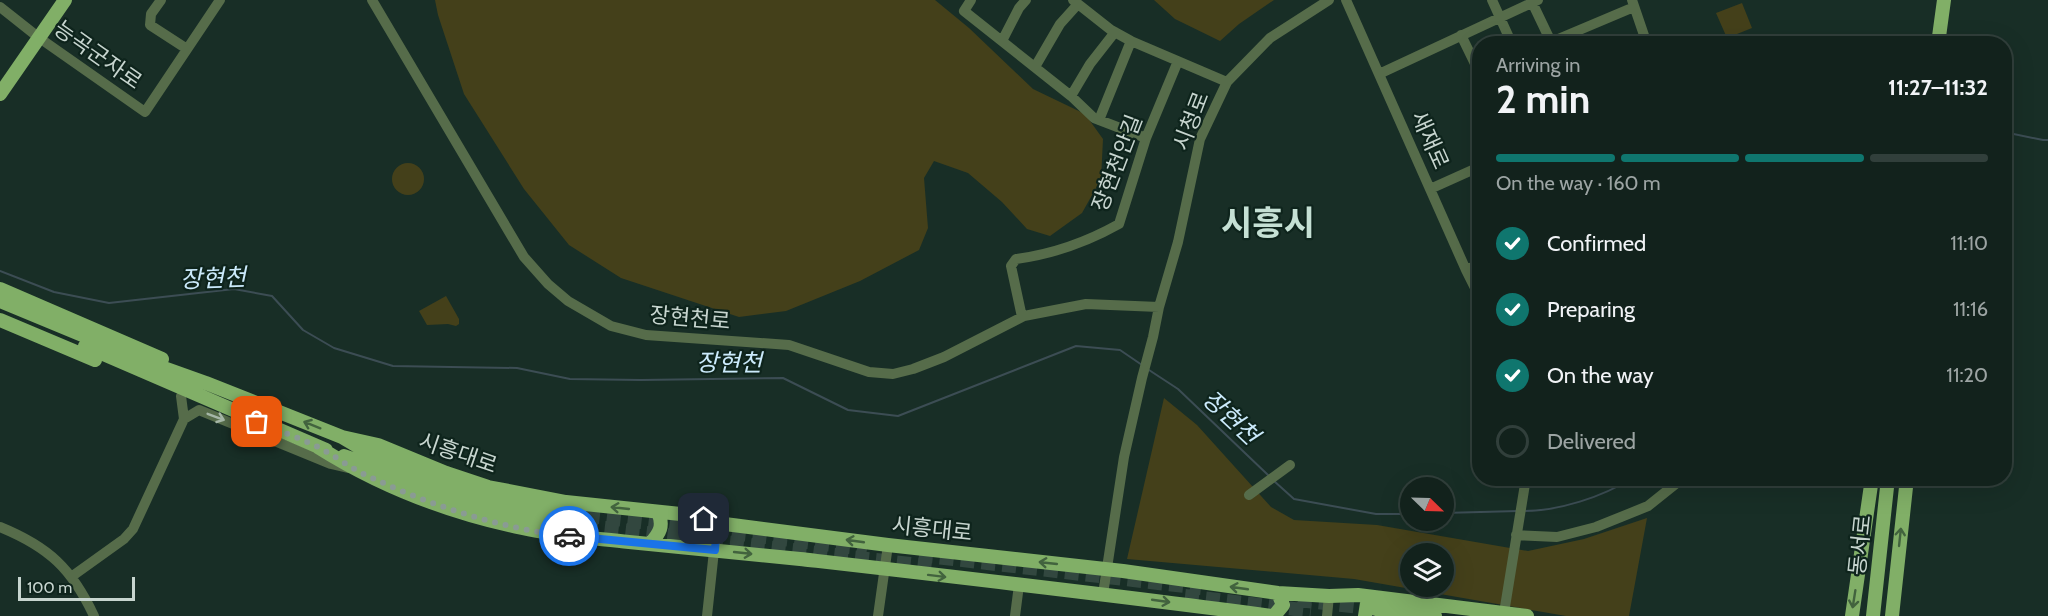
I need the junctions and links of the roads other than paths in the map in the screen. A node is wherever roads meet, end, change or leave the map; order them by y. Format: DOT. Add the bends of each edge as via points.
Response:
graph roads {
  1 [pos="64,0"];
  2 [pos="161,0"];
  3 [pos="220,0"];
  4 [pos="372,0"];
  5 [pos="971,0"];
  6 [pos="1026,0"];
  7 [pos="1329,0"];
  8 [pos="1346,0"];
  9 [pos="1492,0"];
  10 [pos="1944,0"];
  11 [pos="1534,1"];
  12 [pos="1075,2"];
  13 [pos="1633,4"];
  14 [pos="0,8"];
  15 [pos="1499,17"];
  16 [pos="1115,32"];
  17 [pos="1461,34"];
  18 [pos="1508,36"];
  19 [pos="1549,36"];
  20 [pos="1567,36"];
  21 [pos="1644,36"];
  22 [pos="1939,36"];
  23 [pos="38,37"];
  24 [pos="1002,40"];
  25 [pos="1131,41"];
  26 [pos="187,49"];
  27 [pos="1472,57"];
  28 [pos="1178,61"];
  29 [pos="1035,67"];
  30 [pos="1379,74"];
  31 [pos="1227,82"];
  32 [pos="0,94"];
  33 [pos="1071,96"];
  34 [pos="1099,120"];
  35 [pos="1146,138"];
  36 [pos="1472,170"];
  37 [pos="1430,189"];
  38 [pos="1472,267"];
  39 [pos="1466,270"];
  40 [pos="1472,282"];
  41 [pos="0,289"];
  42 [pos="0,301"];
  43 [pos="1159,307"];
  44 [pos="0,310"];
  45 [pos="1022,317"];
  46 [pos="0,320"];
  47 [pos="206,383"];
  48 [pos="181,396"];
  49 [pos="216,404"];
  50 [pos="184,419"];
  51 [pos="342,437"];
  52 [pos="318,447"];
  53 [pos="1290,465"];
  54 [pos="352,469"];
  55 [pos="1525,486"];
  56 [pos="1673,486"];
  57 [pos="1871,486"];
  58 [pos="1887,486"];
  59 [pos="1906,486"];
  60 [pos="1249,495"];
  61 [pos="658,512"];
  62 [pos="717,523"];
  63 [pos="0,527"];
  64 [pos="1517,530"];
  65 [pos="650,544"];
  66 [pos="888,545"];
  67 [pos="715,550"];
  68 [pos="884,569"];
  69 [pos="1107,569"];
  70 [pos="71,577"];
  71 [pos="1019,585"];
  72 [pos="1278,593"];
  73 [pos="1103,594"];
  74 [pos="1329,596"];
  75 [pos="1372,607"];
  76 [pos="1189,610"];
  77 [pos="1504,613"];
  78 [pos="94,616"];
  79 [pos="706,616"];
  80 [pos="878,616"];
  81 [pos="1015,616"];
  82 [pos="1273,616"];
  83 [pos="1327,616"];
  84 [pos="1435,616"];
  85 [pos="1527,616"];
  86 [pos="1852,616"];
  87 [pos="1874,616"];
  88 [pos="1892,616"];
  1 -- 23 [label="main road"];
  2 -- 26 [label="street" via="151,14 150,26"];
  3 -- 26 [label="street"];
  4 -- 45 [label="street, 장현천로" via="524,257 568,301 611,326 646,335 789,345 869,372 893,374 944,357"];
  5 -- 24 [label="street" via="964,11"];
  6 -- 24 [label="street"];
  7 -- 31 [label="street, 시청로" via="1270,38"];
  8 -- 30 [label="street, 새재로"];
  9 -- 15 [label="street"];
  10 -- 22 [label="main road"];
  11 -- 15 [label="street"];
  11 -- 19 [label="street"];
  12 -- 16 [label="street"];
  12 -- 29 [label="street"];
  13 -- 20 [label="street"];
  13 -- 21 [label="street"];
  14 -- 23 [label="street, 능곡군자로"];
  15 -- 17 [label="street"];
  15 -- 18 [label="street"];
  16 -- 25 [label="street"];
  16 -- 33 [label="street"];
  17 -- 27 [label="street"];
  17 -- 30 [label="street"];
  23 -- 26 [label="street, 능곡군자로" via="145,112"];
  23 -- 32 [label="main road"];
  24 -- 29 [label="street"];
  25 -- 28 [label="street"];
  25 -- 34 [label="street"];
  28 -- 31 [label="street"];
  28 -- 35 [label="street, 장현천안길"];
  29 -- 33 [label="street"];
  30 -- 37 [label="street, 새재로"];
  31 -- 43 [label="street, 시청로" via="1200,139 1178,242"];
  33 -- 34 [label="street"];
  34 -- 35 [label="street"];
  35 -- 45 [label="street, 장현천안길" via="1119,224 1067,248 1016,260 1011,267"];
  36 -- 37 [label="street"];
  37 -- 39 [label="street, 새재로"];
  38 -- 39 [label="street"];
  39 -- 40 [label="street, 새재로"];
  41 -- 47 [label="main road, 시흥대로" via="159,357"];
  42 -- 47 [label="main road, 시흥대로"];
  43 -- 45 [label="street, 장현천로" via="1086,304"];
  43 -- 69 [label="street, 시청로" via="1124,457"];
  44 -- 49 [label="main road, 시흥대로"];
  46 -- 48 [label="main road, 시흥대로"];
  51 -- 47 [label="main road, 시흥대로, one-way"];
  48 -- 49 [label="main road, 시흥대로"];
  48 -- 50 [label="street"];
  49 -- 52 [label="main road, 시흥대로"];
  50 -- 54 [label="street, one-way" via="199,410 331,465"];
  50 -- 70 [label="street" via="133,529"];
  51 -- 52 [label="main road, 시흥대로" via="374,456 452,486 564,518 528,518 494,510"];
  61 -- 51 [label="main road, 시흥대로, one-way" via="566,502 488,487 378,445"];
  52 -- 54 [label="main road, 시흥대로"];
  53 -- 60 [label="street"];
  54 -- 65 [label="main road, 시흥대로" via="477,517 559,535"];
  55 -- 64 [label="street"];
  56 -- 64 [label="street" via="1648,506 1596,527 1557,537"];
  57 -- 86 [label="main road, one-way"];
  58 -- 87 [label="main road, 동서로"];
  88 -- 59 [label="main road, one-way"];
  61 -- 62 [label="main road, 시흥대로"];
  61 -- 65 [label="main road" via="661,530"];
  66 -- 62 [label="main road, 시흥대로, one-way"];
  62 -- 67 [label="street"];
  63 -- 70 [label="street" via="53,556"];
  64 -- 77 [label="street"];
  65 -- 67 [label="main road, 시흥대로"];
  66 -- 68 [label="street"];
  69 -- 66 [label="main road, 시흥대로, one-way"];
  67 -- 68 [label="main road, 시흥대로, one-way"];
  67 -- 79 [label="street"];
  68 -- 71 [label="main road, 시흥대로, one-way"];
  68 -- 80 [label="street"];
  72 -- 69 [label="main road, 시흥대로, one-way"];
  69 -- 73 [label="street, 시청로"];
  70 -- 78 [label="street" via="81,588"];
  71 -- 73 [label="main road, 시흥대로"];
  71 -- 81 [label="street"];
  72 -- 74 [label="main road, 시흥대로"];
  72 -- 82 [label="main road" via="1283,605"];
  73 -- 76 [label="main road, 시흥대로, one-way"];
  74 -- 75 [label="main road, 시흥대로" via="1358,595"];
  74 -- 83 [label="street"];
  75 -- 77 [label="main road, 시흥대로"];
  75 -- 84 [label="main road, 시흥대로"];
  76 -- 82 [label="main road, 시흥대로"];
  77 -- 85 [label="main road, 시흥대로"];
}
